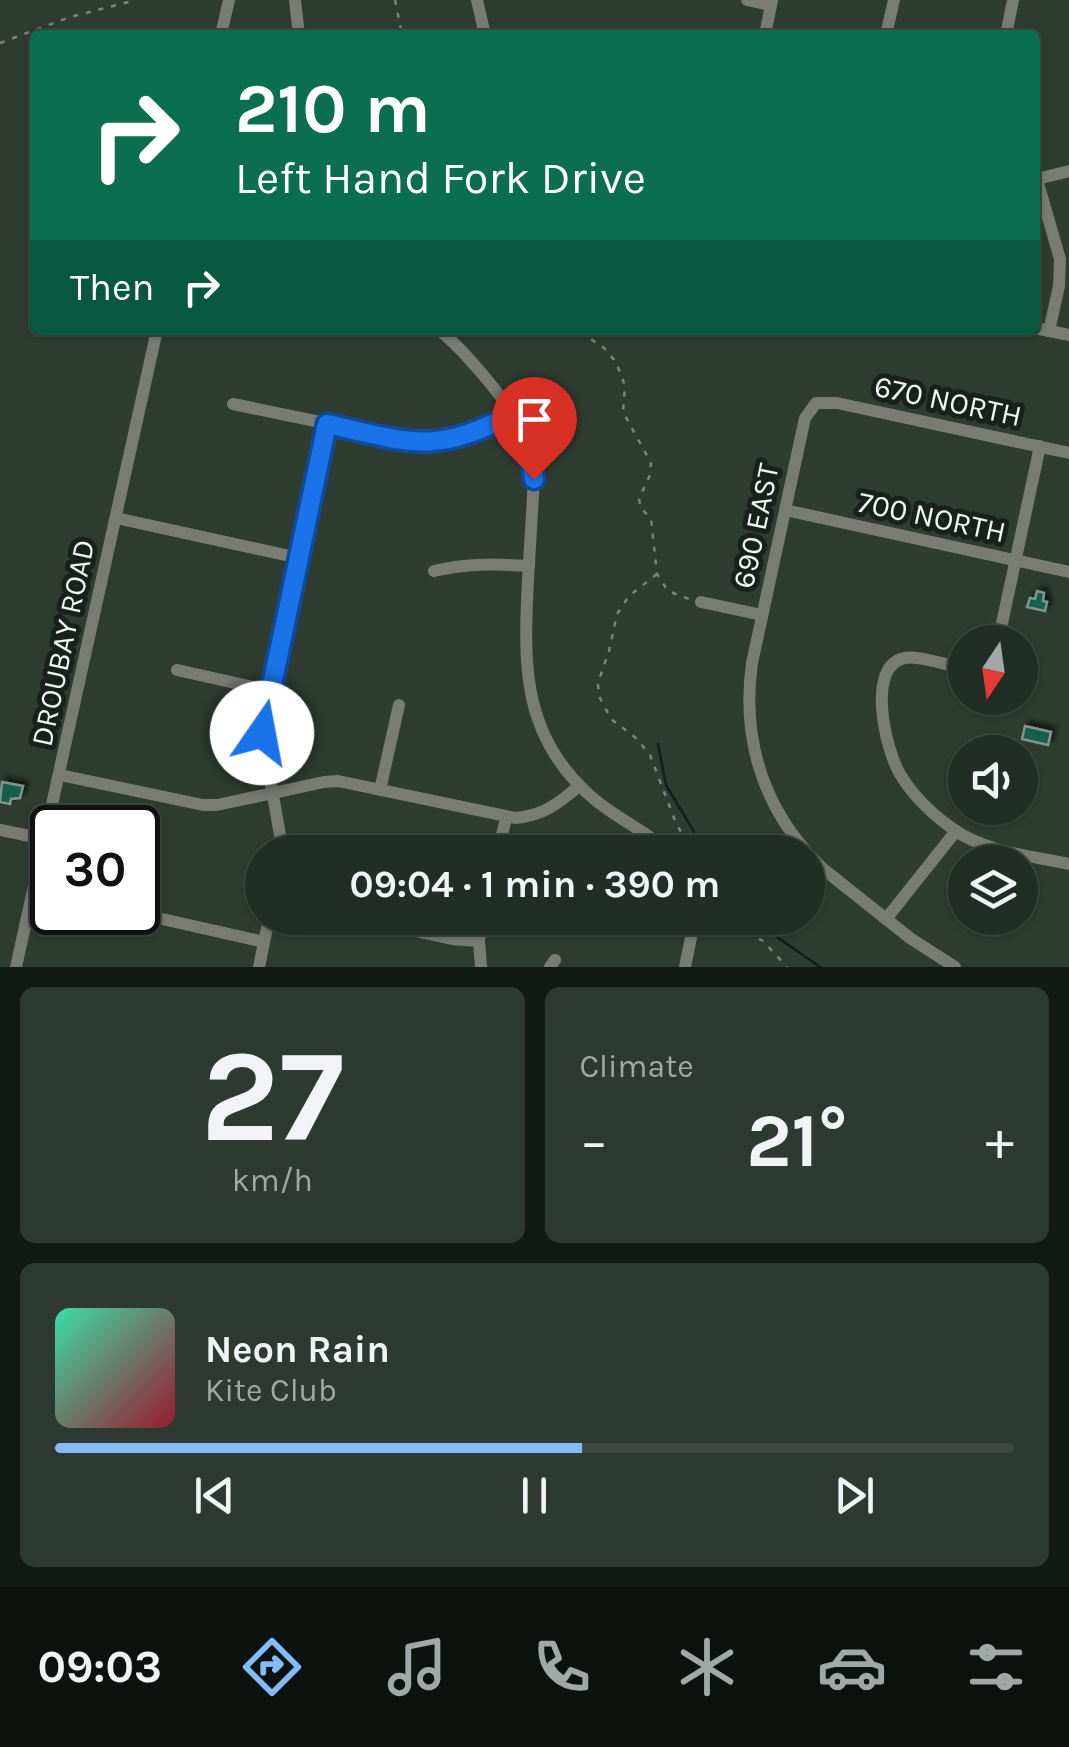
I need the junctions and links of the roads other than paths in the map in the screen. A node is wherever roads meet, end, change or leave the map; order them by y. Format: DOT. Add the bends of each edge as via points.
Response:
graph roads {
  1 [pos="229,0"];
  2 [pos="295,0"];
  3 [pos="477,0"];
  4 [pos="748,0"];
  5 [pos="894,0"];
  6 [pos="1013,0"];
  7 [pos="772,3"];
  8 [pos="222,30"];
  9 [pos="298,30"];
  10 [pos="484,30"];
  11 [pos="765,30"];
  12 [pos="887,30"];
  13 [pos="1007,30"];
  14 [pos="1069,170"];
  15 [pos="1040,175"];
  16 [pos="1040,190"];
  17 [pos="1042,329"];
  18 [pos="156,335"];
  19 [pos="445,335"];
  20 [pos="1069,335"];
  21 [pos="816,403"];
  22 [pos="233,404"];
  23 [pos="512,414"];
  24 [pos="327,424"];
  25 [pos="1040,446"];
  26 [pos="1069,452"];
  27 [pos="785,510"];
  28 [pos="116,518"];
  29 [pos="299,558"];
  30 [pos="1016,561"];
  31 [pos="529,566"];
  32 [pos="434,571"];
  33 [pos="1069,572"];
  34 [pos="700,602"];
  35 [pos="762,615"];
  36 [pos="1002,625"];
  37 [pos="948,665"];
  38 [pos="177,670"];
  39 [pos="271,691"];
  40 [pos="399,705"];
  41 [pos="60,776"];
  42 [pos="579,786"];
  43 [pos="380,790"];
  44 [pos="272,793"];
  45 [pos="53,805"];
  46 [pos="506,818"];
  47 [pos="0,830"];
  48 [pos="956,831"];
  49 [pos="280,835"];
  50 [pos="502,835"];
  51 [pos="644,835"];
  52 [pos="793,835"];
  53 [pos="30,837"];
  54 [pos="1069,864"];
  55 [pos="825,868"];
  56 [pos="30,904"];
  57 [pos="886,918"];
  58 [pos="160,919"];
  59 [pos="265,935"];
  60 [pos="434,935"];
  61 [pos="480,935"];
  62 [pos="691,935"];
  63 [pos="479,941"];
  64 [pos="264,942"];
  65 [pos="16,967"];
  66 [pos="259,967"];
  67 [pos="481,967"];
  68 [pos="684,967"];
  69 [pos="955,967"];
  1 -- 8 [label="street"];
  2 -- 9 [label="street"];
  3 -- 10 [label="street"];
  4 -- 7 [label="street"];
  5 -- 12 [label="street"];
  6 -- 13 [label="street"];
  7 -- 11 [label="street"];
  14 -- 15 [label="street"];
  16 -- 17 [label="street" via="1060,259"];
  17 -- 20 [label="street"];
  18 -- 28 [label="street, DROUBAY ROAD"];
  19 -- 23 [label="street"];
  21 -- 25 [label="street, 670 NORTH"];
  21 -- 27 [label="street, 690 EAST" via="805,418"];
  22 -- 24 [label="street"];
  23 -- 24 [label="street" via="474,434 431,442"];
  23 -- 31 [label="street" via="534,479"];
  24 -- 29 [label="street"];
  25 -- 26 [label="street, 670 NORTH"];
  25 -- 30 [label="street"];
  27 -- 30 [label="street, 700 NORTH"];
  27 -- 35 [label="street, 690 EAST"];
  28 -- 29 [label="street"];
  28 -- 41 [label="street, DROUBAY ROAD"];
  29 -- 39 [label="street"];
  30 -- 33 [label="street, 700 NORTH"];
  30 -- 36 [label="street"];
  31 -- 32 [label="street"];
  31 -- 42 [label="street" via="525,648 532,701 552,751"];
  34 -- 35 [label="street"];
  35 -- 52 [label="street, 690 EAST" via="748,712 756,762"];
  37 -- 48 [label="street" via="912,658 890,665 883,715 902,777"];
  38 -- 39 [label="street"];
  39 -- 44 [label="street" via="262,733"];
  40 -- 43 [label="street"];
  41 -- 44 [label="street" via="203,806"];
  41 -- 45 [label="street, DROUBAY ROAD"];
  42 -- 46 [label="street" via="543,813"];
  42 -- 51 [label="street"];
  43 -- 44 [label="street" via="324,782"];
  43 -- 46 [label="street"];
  44 -- 49 [label="street"];
  46 -- 50 [label="street"];
  47 -- 53 [label="street"];
  48 -- 54 [label="street" via="995,848"];
  48 -- 57 [label="street"];
  55 -- 57 [label="street, 690 EAST"];
  56 -- 65 [label="street, DROUBAY ROAD"];
  57 -- 69 [label="street, 690 EAST"];
  58 -- 64 [label="street"];
  59 -- 64 [label="street"];
  60 -- 63 [label="street"];
  61 -- 63 [label="street"];
  62 -- 68 [label="street"];
  63 -- 67 [label="street"];
  64 -- 66 [label="street"];
}
